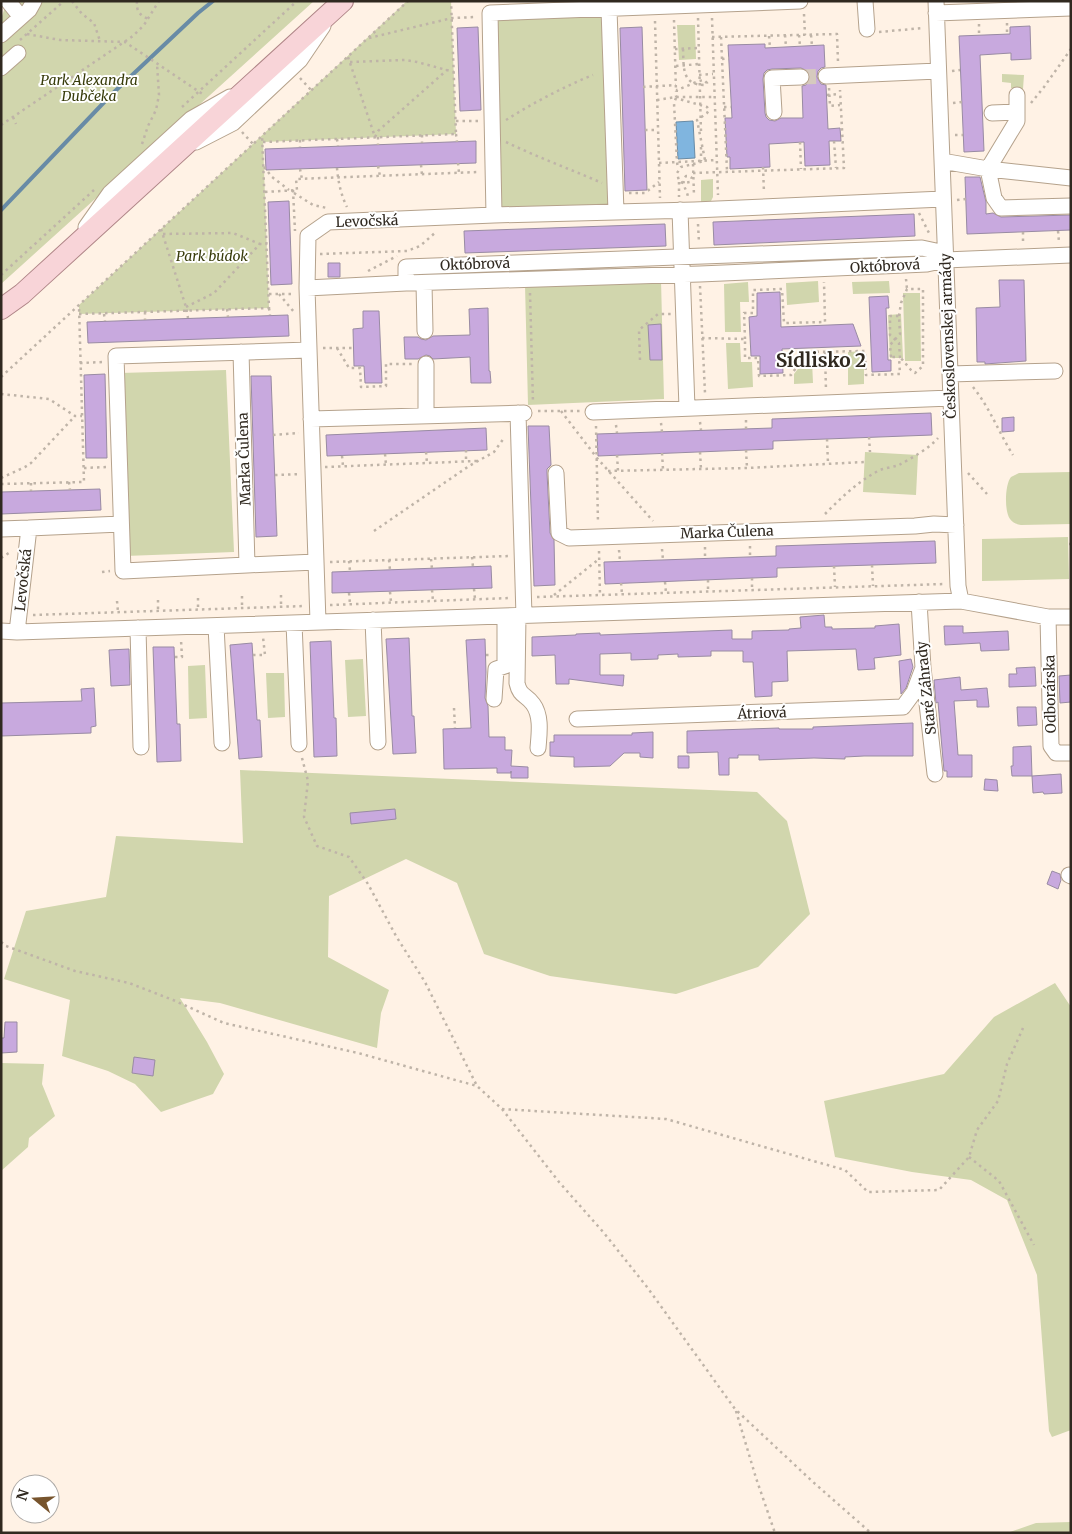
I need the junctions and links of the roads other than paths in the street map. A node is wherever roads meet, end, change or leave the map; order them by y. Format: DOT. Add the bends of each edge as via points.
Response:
graph roads {
  1 [pos="34,1"];
  2 [pos="865,1"];
  3 [pos="17,4"];
  4 [pos="802,5"];
  5 [pos="339,6"];
  6 [pos="936,7"];
  7 [pos="1071,8"];
  8 [pos="609,9"];
  9 [pos="1,24"];
  10 [pos="870,31"];
  11 [pos="1,35"];
  12 [pos="17,48"];
  13 [pos="1,68"];
  14 [pos="938,71"];
  15 [pos="801,77"];
  16 [pos="835,78"];
  17 [pos="253,84"];
  18 [pos="1017,95"];
  19 [pos="774,112"];
  20 [pos="1017,112"];
  21 [pos="992,113"];
  22 [pos="179,150"];
  23 [pos="942,161"];
  24 [pos="988,169"];
  25 [pos="1071,178"];
  26 [pos="948,199"];
  27 [pos="1071,206"];
  28 [pos="692,209"];
  29 [pos="616,212"];
  30 [pos="494,215"];
  31 [pos="71,248"];
  32 [pos="1065,251"];
  33 [pos="681,256"];
  34 [pos="945,258"];
  35 [pos="681,275"];
  36 [pos="406,283"];
  37 [pos="424,283"];
  38 [pos="307,291"];
  39 [pos="22,294"];
  40 [pos="1,309"];
  41 [pos="1,317"];
  42 [pos="425,331"];
  43 [pos="313,350"];
  44 [pos="241,352"];
  45 [pos="426,364"];
  46 [pos="1055,371"];
  47 [pos="956,374"];
  48 [pos="951,398"];
  49 [pos="687,408"];
  50 [pos="594,412"];
  51 [pos="426,416"];
  52 [pos="311,419"];
  53 [pos="556,474"];
  54 [pos="121,524"];
  55 [pos="956,525"];
  56 [pos="29,528"];
  57 [pos="1,529"];
  58 [pos="316,562"];
  59 [pos="247,565"];
  60 [pos="961,601"];
  61 [pos="919,602"];
  62 [pos="516,616"];
  63 [pos="1071,617"];
  64 [pos="1048,618"];
  65 [pos="373,620"];
  66 [pos="318,622"];
  67 [pos="294,623"];
  68 [pos="216,626"];
  69 [pos="138,628"];
  70 [pos="1,631"];
  71 [pos="17,632"];
  72 [pos="922,668"];
  73 [pos="494,699"];
  74 [pos="577,719"];
  75 [pos="378,742"];
  76 [pos="222,743"];
  77 [pos="298,744"];
  78 [pos="141,746"];
  79 [pos="538,748"];
  80 [pos="1071,753"];
  81 [pos="935,774"];
  1 -- 11 [label="street" via="29,10"];
  2 -- 10 [label="street"];
  3 -- 9 [label="street"];
  4 -- 8 [label="street"];
  5 -- 17 [label="main road"];
  5 -- 22 [label="street" via="300,60 233,123"];
  6 -- 7 [label="street"];
  6 -- 14 [label="street, Československej armády"];
  8 -- 29 [label="street"];
  8 -- 30 [label="street" via="490,13"];
  12 -- 13 [label="street"];
  14 -- 16 [label="street"];
  14 -- 23 [label="street, Československej armády"];
  15 -- 19 [label="street" via="772,78"];
  17 -- 22 [label="main road"];
  17 -- 31 [label="street" via="191,119 110,193"];
  18 -- 20 [label="street"];
  20 -- 21 [label="street"];
  20 -- 24 [label="street" via="1017,122"];
  22 -- 31 [label="main road"];
  23 -- 24 [label="street"];
  23 -- 26 [label="street, Československej armády"];
  24 -- 25 [label="street"];
  24 -- 27 [label="street" via="994,198 1001,208"];
  26 -- 28 [label="street"];
  26 -- 34 [label="street, Československej armády"];
  28 -- 29 [label="street, Levočská"];
  28 -- 33 [label="street"];
  29 -- 30 [label="street, Levočská"];
  30 -- 38 [label="street, Levočská" via="328,222 308,236"];
  31 -- 39 [label="main road"];
  32 -- 34 [label="street, Októbrová"];
  33 -- 34 [label="street, Októbrová" via="922,248"];
  33 -- 35 [label="street"];
  33 -- 36 [label="street, Októbrová" via="406,267"];
  34 -- 35 [label="street, Októbrová" via="927,264"];
  34 -- 47 [label="street, Československej armády"];
  35 -- 37 [label="street, Októbrová"];
  35 -- 49 [label="street"];
  36 -- 37 [label="street, Októbrová"];
  36 -- 38 [label="street, Októbrová"];
  37 -- 42 [label="street"];
  38 -- 43 [label="street, Levočská"];
  39 -- 40 [label="main road"];
  39 -- 41 [label="main road"];
  43 -- 44 [label="street"];
  43 -- 52 [label="street"];
  44 -- 54 [label="street" via="116,356"];
  44 -- 59 [label="street, Marka Čulena"];
  45 -- 51 [label="street"];
  46 -- 47 [label="street"];
  47 -- 48 [label="street, Československej armády"];
  48 -- 49 [label="street"];
  48 -- 55 [label="street, Československej armády"];
  49 -- 50 [label="street"];
  51 -- 52 [label="street"];
  51 -- 62 [label="street" via="523,415 522,556"];
  52 -- 58 [label="street"];
  53 -- 55 [label="street, Marka Čulena" via="559,533 569,538"];
  54 -- 56 [label="street, Levočská"];
  54 -- 59 [label="street" via="123,571"];
  55 -- 60 [label="street, Československej armády"];
  56 -- 57 [label="street, Levočská"];
  56 -- 71 [label="street, Levočská"];
  58 -- 59 [label="street"];
  58 -- 66 [label="street"];
  60 -- 61 [label="street"];
  60 -- 64 [label="street"];
  61 -- 62 [label="street"];
  61 -- 72 [label="street, Staré Záhrady"];
  62 -- 65 [label="street"];
  62 -- 73 [label="street" via="505,666 496,669"];
  62 -- 79 [label="street" via="517,683 519,692 534,705 539,721"];
  63 -- 64 [label="street"];
  64 -- 80 [label="street, Odborárska" via="1051,746 1056,753"];
  65 -- 66 [label="street"];
  65 -- 75 [label="street"];
  66 -- 67 [label="street"];
  67 -- 68 [label="street"];
  67 -- 77 [label="street"];
  68 -- 69 [label="street"];
  68 -- 76 [label="street"];
  69 -- 71 [label="street"];
  69 -- 78 [label="street"];
  70 -- 71 [label="street"];
  72 -- 74 [label="street, Átriová" via="914,692 903,707"];
  72 -- 81 [label="street, Staré Záhrady"];
}
